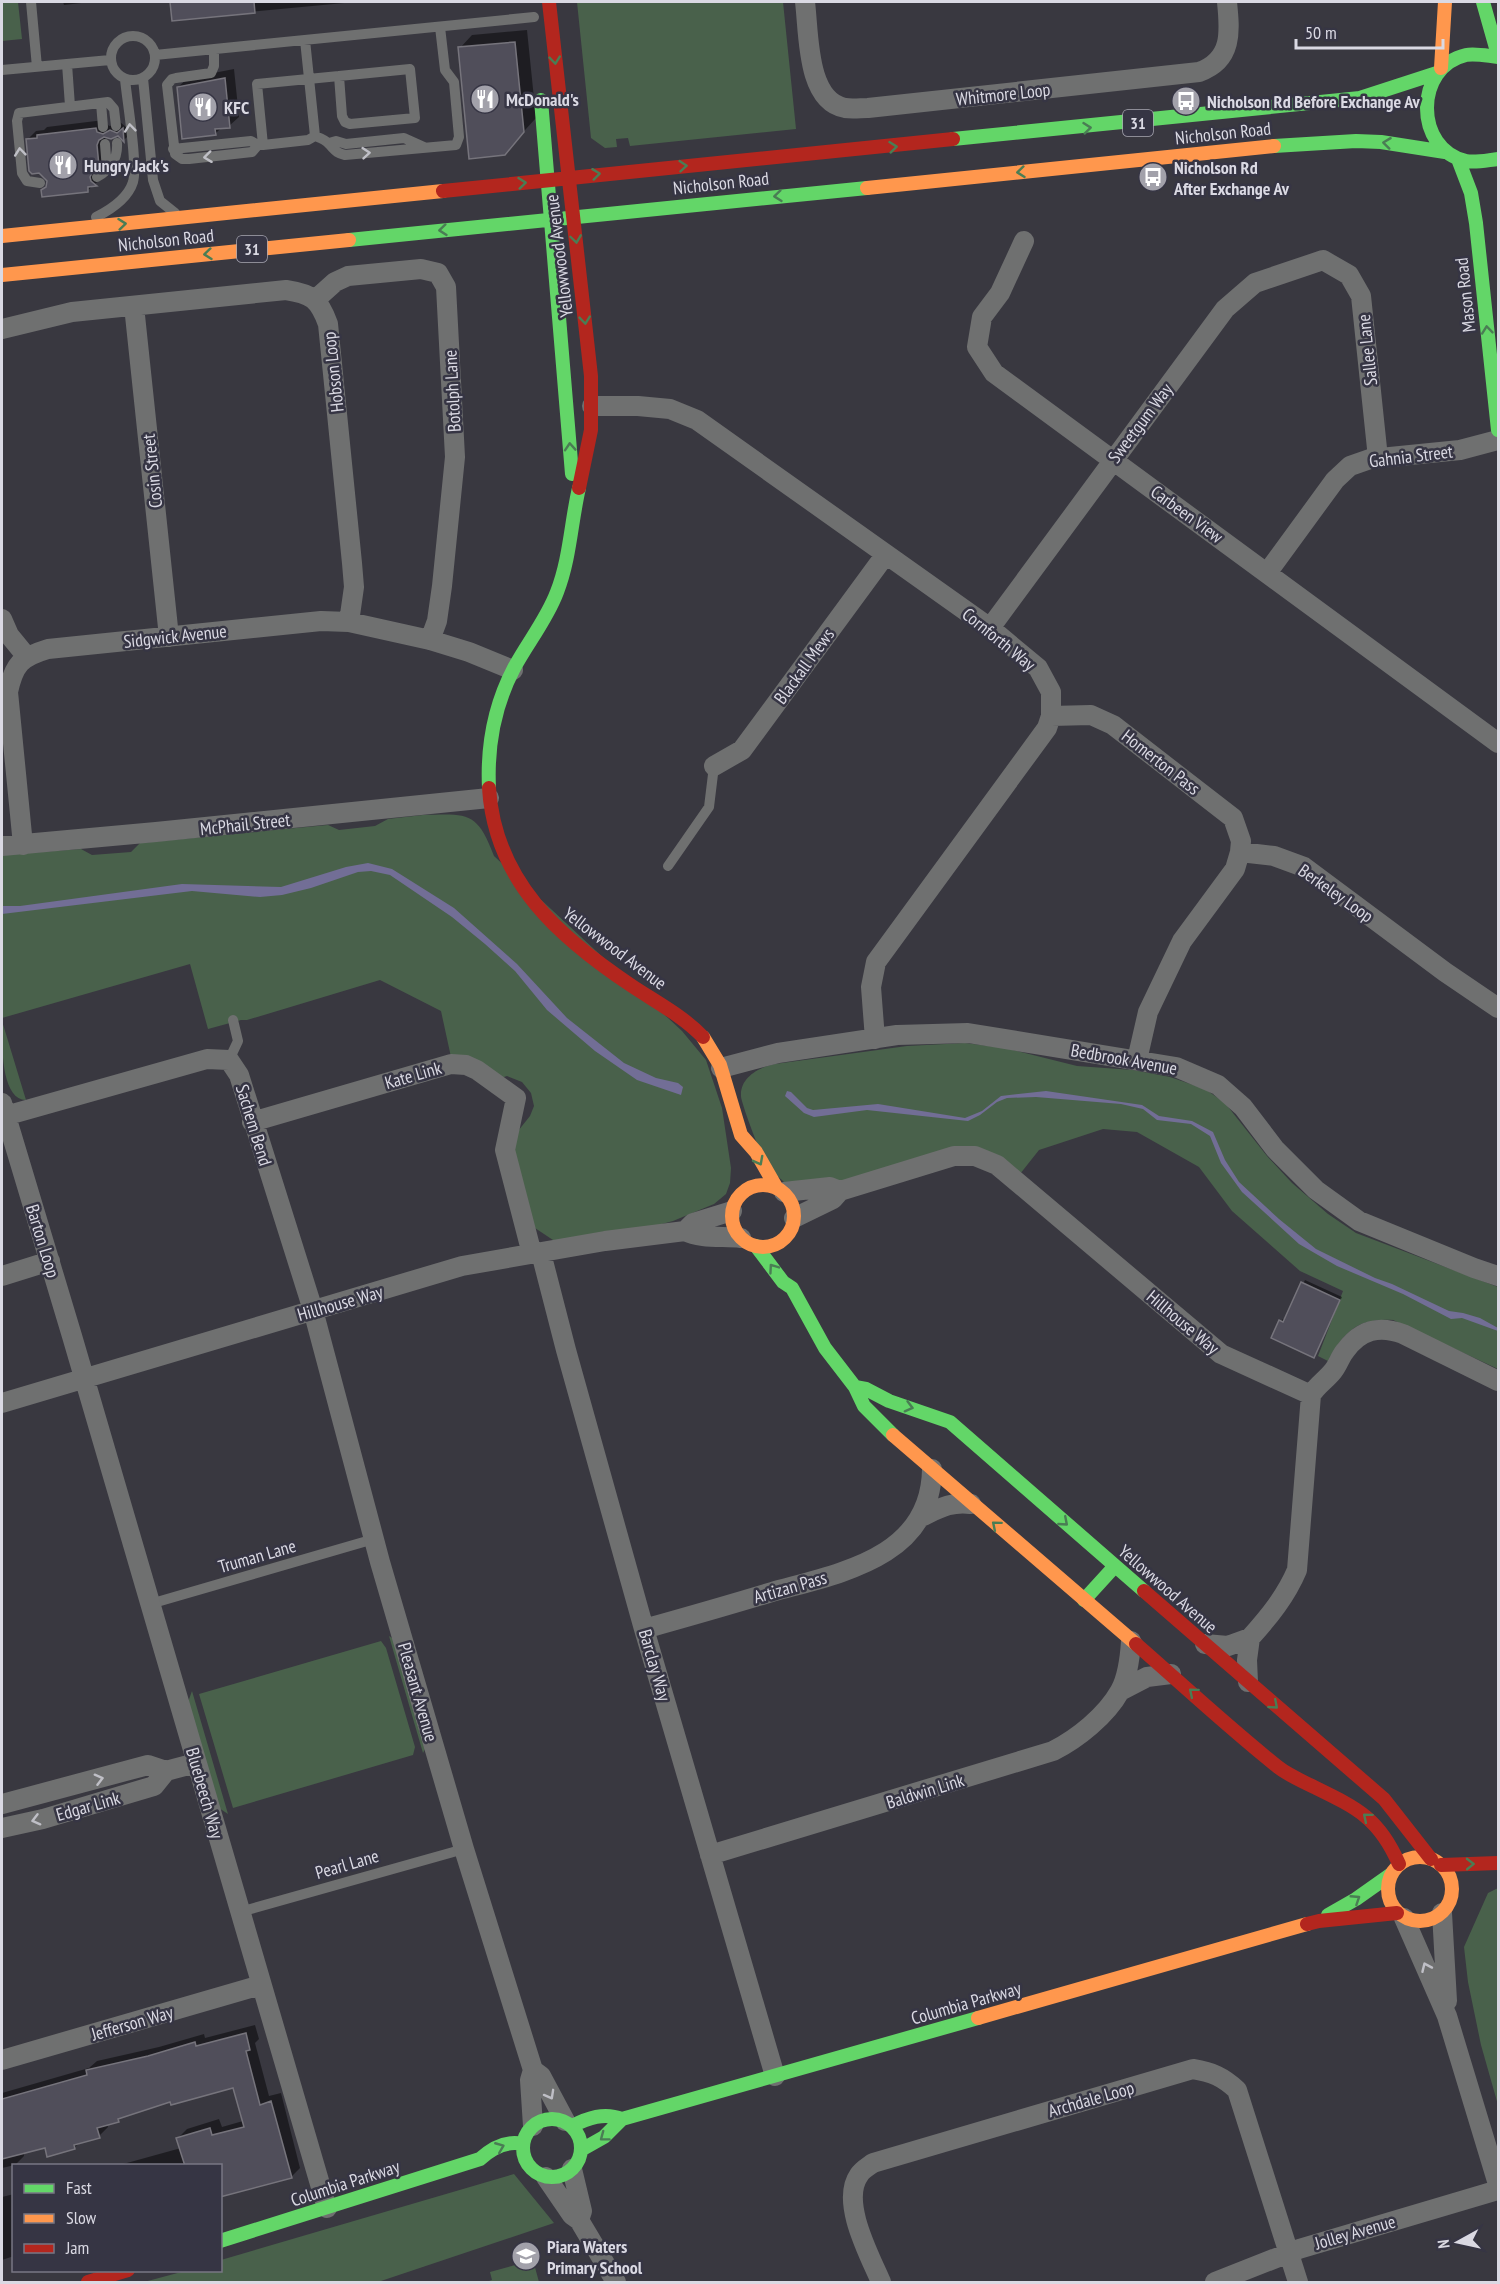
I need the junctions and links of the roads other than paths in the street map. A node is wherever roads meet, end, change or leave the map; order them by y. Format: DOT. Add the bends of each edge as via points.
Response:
graph roads {
  1 [pos="31,2"];
  2 [pos="533,2"];
  3 [pos="549,2"];
  4 [pos="805,2"];
  5 [pos="1227,2"];
  6 [pos="1445,2"];
  7 [pos="1483,2"];
  8 [pos="535,22"];
  9 [pos="440,27"];
  10 [pos="305,40"];
  11 [pos="214,49"];
  12 [pos="155,55"];
  13 [pos="1498,56"];
  14 [pos="110,60"];
  15 [pos="67,64"];
  16 [pos="37,67"];
  17 [pos="2,70"];
  18 [pos="1439,71"];
  19 [pos="339,76"];
  20 [pos="143,78"];
  21 [pos="124,79"];
  22 [pos="309,79"];
  23 [pos="540,84"];
  24 [pos="104,103"];
  25 [pos="70,106"];
  26 [pos="116,126"];
  27 [pos="103,127"];
  28 [pos="315,135"];
  29 [pos="117,143"];
  30 [pos="105,144"];
  31 [pos="261,145"];
  32 [pos="1445,152"];
  33 [pos="1458,159"];
  34 [pos="1498,159"];
  35 [pos="107,170"];
  36 [pos="97,177"];
  37 [pos="568,178"];
  38 [pos="548,180"];
  39 [pos="40,183"];
  40 [pos="573,216"];
  41 [pos="182,218"];
  42 [pos="551,218"];
  43 [pos="62,230"];
  44 [pos="2,236"];
  45 [pos="1024,241"];
  46 [pos="1323,260"];
  47 [pos="2,275"];
  48 [pos="316,299"];
  49 [pos="134,306"];
  50 [pos="2,329"];
  51 [pos="592,406"];
  52 [pos="1498,430"];
  53 [pos="1498,440"];
  54 [pos="1378,458"];
  55 [pos="1113,460"];
  56 [pos="574,506"];
  57 [pos="886,554"];
  58 [pos="1267,573"];
  59 [pos="2,619"];
  60 [pos="349,622"];
  61 [pos="990,628"];
  62 [pos="169,637"];
  63 [pos="430,640"];
  64 [pos="27,657"];
  65 [pos="513,670"];
  66 [pos="1051,716"];
  67 [pos="1498,743"];
  68 [pos="714,766"];
  69 [pos="489,798"];
  70 [pos="23,845"];
  71 [pos="2,846"];
  72 [pos="1240,852"];
  73 [pos="668,866"];
  74 [pos="1498,1008"];
  75 [pos="233,1020"];
  76 [pos="875,1039"];
  77 [pos="229,1060"];
  78 [pos="1137,1060"];
  79 [pos="721,1068"];
  80 [pos="3,1110"];
  81 [pos="252,1122"];
  82 [pos="741,1135"];
  83 [pos="740,1153"];
  84 [pos="780,1190"];
  85 [pos="840,1191"];
  86 [pos="732,1211"];
  87 [pos="794,1218"];
  88 [pos="685,1231"];
  89 [pos="784,1239"];
  90 [pos="748,1242"];
  91 [pos="536,1253"];
  92 [pos="785,1254"];
  93 [pos="50,1261"];
  94 [pos="792,1270"];
  95 [pos="2,1276"];
  96 [pos="1498,1276"];
  97 [pos="792,1288"];
  98 [pos="313,1310"];
  99 [pos="84,1379"];
  100 [pos="1498,1381"];
  101 [pos="855,1387"];
  102 [pos="1311,1395"];
  103 [pos="2,1403"];
  104 [pos="932,1469"];
  105 [pos="971,1504"];
  106 [pos="921,1517"];
  107 [pos="374,1539"];
  108 [pos="1115,1566"];
  109 [pos="1084,1600"];
  110 [pos="150,1605"];
  111 [pos="644,1629"];
  112 [pos="1250,1638"];
  113 [pos="1131,1641"];
  114 [pos="1205,1644"];
  115 [pos="1171,1674"];
  116 [pos="1248,1682"];
  117 [pos="1120,1691"];
  118 [pos="196,1763"];
  119 [pos="166,1771"];
  120 [pos="2,1804"];
  121 [pos="2,1828"];
  122 [pos="464,1849"];
  123 [pos="710,1855"];
  124 [pos="1436,1862"];
  125 [pos="1498,1863"];
  126 [pos="1395,1869"];
  127 [pos="1470,1886"];
  128 [pos="1447,1905"];
  129 [pos="240,1912"];
  130 [pos="1400,1916"];
  131 [pos="1319,1921"];
  132 [pos="261,1985"];
  133 [pos="1448,2016"];
  134 [pos="2,2060"];
  135 [pos="533,2070"];
  136 [pos="775,2076"];
  137 [pos="622,2119"];
  138 [pos="568,2123"];
  139 [pos="533,2126"];
  140 [pos="523,2144"];
  141 [pos="582,2150"];
  142 [pos="480,2159"];
  143 [pos="496,2165"];
  144 [pos="516,2165"];
  145 [pos="572,2169"];
  146 [pos="539,2173"];
  147 [pos="1498,2184"];
  148 [pos="1498,2190"];
  149 [pos="327,2208"];
  150 [pos="579,2220"];
  151 [pos="222,2240"];
  152 [pos="1289,2253"];
  153 [pos="125,2272"];
  154 [pos="88,2283"];
  155 [pos="616,2283"];
  156 [pos="881,2283"];
  157 [pos="1215,2283"];
  158 [pos="1298,2283"];
  1 -- 16 [label="lane"];
  2 -- 8 [label="street"];
  3 -- 37 [label="street, Yellowwood Avenue, one-way"];
  4 -- 5 [label="street, Whitmore Loop" via="817,85 825,97 843,108 868,108 1199,72 1213,66 1225,48 1229,32"];
  6 -- 18 [label="street"];
  7 -- 13 [label="street"];
  8 -- 9 [label="lane"];
  9 -- 10 [label="lane"];
  28 -- 9 [label="lane, one-way" via="345,155 456,145 459,137 454,82 445,70"];
  10 -- 11 [label="lane"];
  10 -- 22 [label="lane"];
  11 -- 12 [label="lane"];
  31 -- 11 [label="lane, one-way" via="252,152 189,159 178,156 173,149 167,86 176,78 211,74"];
  12 -- 14 [label="lane" via="145,39 127,36 116,42"];
  12 -- 20 [label="lane" via="151,71"];
  13 -- 18 [label="street, Nicholson Road / 31" via="1462,56"];
  14 -- 15 [label="lane"];
  14 -- 21 [label="lane"];
  15 -- 16 [label="lane"];
  15 -- 25 [label="lane"];
  16 -- 17 [label="lane"];
  18 -- 32 [label="street, Nicholson Road / 31" via="1428,87 1425,119 1431,135"];
  37 -- 18 [label="street, Nicholson Road / 31, one-way" via="1323,104 1360,98"];
  19 -- 19 [label="lane" via="342,116 347,123 415,118 410,69"];
  19 -- 22 [label="lane"];
  20 -- 21 [label="lane"];
  20 -- 41 [label="lane" via="156,190 160,201"];
  43 -- 21 [label="lane, one-way" via="113,207 133,182"];
  22 -- 28 [label="lane"];
  22 -- 31 [label="lane" via="257,84"];
  23 -- 38 [label="street, Yellowwood Avenue"];
  24 -- 25 [label="lane"];
  24 -- 26 [label="lane" via="114,109"];
  24 -- 27 [label="lane"];
  39 -- 25 [label="lane, one-way" via="27,181 22,173 19,113"];
  28 -- 31 [label="lane" via="308,140"];
  29 -- 35 [label="lane" via="114,163"];
  30 -- 35 [label="lane"];
  32 -- 33 [label="street, Nicholson Road / 31"];
  32 -- 40 [label="street, Nicholson Road / 31, one-way" via="1381,142 1288,145"];
  33 -- 34 [label="street, Nicholson Road / 31"];
  52 -- 33 [label="street, Mason Road, one-way" via="1476,223 1471,193"];
  35 -- 36 [label="lane"];
  37 -- 38 [label="street, Nicholson Road / 31"];
  37 -- 40 [label="street, Yellowwood Avenue"];
  41 -- 38 [label="street, Nicholson Road / 31, one-way"];
  38 -- 42 [label="street, Yellowwood Avenue"];
  40 -- 42 [label="street, Nicholson Road / 31"];
  40 -- 51 [label="street, Yellowwood Avenue, one-way"];
  43 -- 41 [label="street, Nicholson Road / 31, one-way"];
  42 -- 47 [label="street, Nicholson Road / 31, one-way"];
  56 -- 42 [label="street, Yellowwood Avenue, one-way"];
  43 -- 44 [label="street, Nicholson Road / 31"];
  45 -- 55 [label="street, Carbeen View" via="1000,292 982,317 977,347 994,373"];
  46 -- 54 [label="street, Sallee Lane" via="1349,275 1361,296"];
  46 -- 55 [label="street, Sweetgum Way" via="1255,283 1239,295"];
  48 -- 49 [label="street" via="286,290"];
  48 -- 60 [label="street, Hobson Loop" via="328,324 354,587"];
  48 -- 63 [label="street, Botolph Lane" via="348,276 421,269 438,273 446,287 455,457 442,586"];
  49 -- 50 [label="street" via="72,312"];
  49 -- 62 [label="street, Cosin Street"];
  51 -- 56 [label="street, Yellowwood Avenue" via="591,432"];
  51 -- 57 [label="street, Cornforth Way" via="670,409 697,420"];
  53 -- 54 [label="street, Gahnia Street" via="1460,450"];
  54 -- 58 [label="street, Gahnia Street" via="1350,466 1335,480"];
  55 -- 58 [label="street, Carbeen View"];
  55 -- 61 [label="street, Sweetgum Way"];
  56 -- 65 [label="street, Yellowwood Avenue" via="561,581 546,617"];
  57 -- 61 [label="street, Cornforth Way"];
  57 -- 68 [label="street, Blackall Mews" via="742,750"];
  58 -- 67 [label="street, Carbeen View"];
  59 -- 64 [label="street"];
  60 -- 62 [label="street, Sidgwick Avenue" via="321,621"];
  60 -- 63 [label="street, Sidgwick Avenue"];
  61 -- 66 [label="street, Cornforth Way" via="1038,668 1051,692"];
  62 -- 64 [label="street, Sidgwick Avenue" via="48,649"];
  63 -- 65 [label="street, Sidgwick Avenue"];
  64 -- 70 [label="street" via="12,675 8,692"];
  65 -- 69 [label="street, Yellowwood Avenue" via="494,721"];
  66 -- 72 [label="street, Homerton Pass" via="1091,715 1113,725 1233,818 1241,841"];
  66 -- 76 [label="street" via="1047,729 876,962 871,987"];
  68 -- 73 [label="lane" via="709,807"];
  69 -- 70 [label="street, McPhail Street"];
  69 -- 79 [label="street, Yellowwood Avenue" via="511,868 548,922 566,939 700,1034 711,1046"];
  70 -- 71 [label="street, McPhail Street"];
  72 -- 74 [label="street, Berkeley Loop" via="1274,856 1304,867"];
  72 -- 78 [label="street" via="1235,869 1182,941 1148,1012"];
  75 -- 77 [label="lane" via="238,1041"];
  76 -- 78 [label="street, Bedbrook Avenue" via="968,1033"];
  76 -- 79 [label="street, Bedbrook Avenue" via="778,1053"];
  77 -- 80 [label="street" via="207,1059"];
  77 -- 81 [label="street, Sachem Bend" via="239,1075"];
  78 -- 96 [label="street, Bedbrook Avenue" via="1176,1067 1218,1085 1243,1107 1275,1149 1316,1190 1359,1221"];
  79 -- 82 [label="street, Yellowwood Avenue"];
  80 -- 93 [label="street, Barton Loop"];
  81 -- 91 [label="street, Kate Link" via="451,1064 477,1070 516,1098 505,1150"];
  81 -- 98 [label="street, Sachem Bend"];
  82 -- 83 [label="street, Yellowwood Avenue"];
  82 -- 84 [label="street, Yellowwood Avenue, one-way" via="750,1142"];
  84 -- 85 [label="street, Hillhouse Way" via="830,1187"];
  84 -- 86 [label="street" via="759,1184 742,1187"];
  84 -- 87 [label="street" via="793,1207"];
  85 -- 87 [label="street, Hillhouse Way" via="833,1199"];
  85 -- 102 [label="street, Hillhouse Way" via="954,1156 975,1156 997,1165 1221,1354"];
  86 -- 88 [label="street, Hillhouse Way" via="693,1223"];
  86 -- 90 [label="street" via="735,1231"];
  87 -- 89 [label="street"];
  88 -- 90 [label="street, Hillhouse Way" via="695,1236 722,1236"];
  88 -- 91 [label="street, Hillhouse Way"];
  89 -- 90 [label="street" via="775,1245"];
  89 -- 92 [label="street"];
  97 -- 90 [label="street, one-way"];
  91 -- 98 [label="street, Hillhouse Way" via="462,1266"];
  91 -- 111 [label="street, Barclay Way"];
  93 -- 95 [label="street"];
  93 -- 99 [label="street, Barton Loop"];
  94 -- 97 [label="street"];
  97 -- 101 [label="street" via="825,1348"];
  98 -- 99 [label="street, Hillhouse Way"];
  98 -- 107 [label="street, Pleasant Avenue"];
  99 -- 103 [label="street, Hillhouse Way"];
  99 -- 110 [label="street, Bluebeech Way"];
  100 -- 102 [label="street" via="1403,1334 1376,1329 1353,1341"];
  101 -- 104 [label="street" via="872,1415"];
  101 -- 108 [label="street, Yellowwood Avenue, one-way" via="950,1422"];
  102 -- 112 [label="street" via="1297,1570 1278,1605"];
  104 -- 105 [label="street"];
  104 -- 106 [label="street, Artizan Pass" via="930,1495"];
  105 -- 106 [label="street, Artizan Pass" via="956,1502"];
  109 -- 105 [label="street, one-way"];
  106 -- 111 [label="street, Artizan Pass" via="906,1535 860,1566"];
  107 -- 110 [label="lane, Truman Lane"];
  107 -- 122 [label="street, Pleasant Avenue"];
  108 -- 109 [label="street"];
  108 -- 114 [label="street, Yellowwood Avenue"];
  109 -- 113 [label="street"];
  110 -- 118 [label="street, Bluebeech Way"];
  111 -- 123 [label="street, Barclay Way"];
  112 -- 114 [label="street" via="1228,1646"];
  112 -- 116 [label="street"];
  113 -- 115 [label="street"];
  113 -- 117 [label="street, Baldwin Link" via="1128,1670"];
  114 -- 116 [label="street, Yellowwood Avenue"];
  115 -- 117 [label="street, Baldwin Link" via="1147,1677"];
  126 -- 115 [label="street, one-way" via="1393,1847 1383,1830 1346,1802 1280,1769"];
  116 -- 124 [label="street, Yellowwood Avenue, one-way" via="1384,1799"];
  117 -- 123 [label="street, Baldwin Link" via="1081,1734 1053,1751"];
  118 -- 119 [label="street, Edgar Link"];
  118 -- 129 [label="street, Bluebeech Way"];
  120 -- 119 [label="street, Edgar Link, one-way" via="148,1765"];
  119 -- 121 [label="street, Edgar Link, one-way" via="154,1786"];
  122 -- 129 [label="lane, Pearl Lane"];
  122 -- 135 [label="street, Pleasant Avenue"];
  123 -- 136 [label="street, Barclay Way"];
  124 -- 125 [label="street, one-way"];
  124 -- 126 [label="street" via="1409,1858"];
  124 -- 128 [label="street" via="1452,1885"];
  126 -- 130 [label="street" via="1387,1888 1389,1901"];
  131 -- 126 [label="street, Columbia Parkway, one-way"];
  127 -- 128 [label="street"];
  128 -- 130 [label="street" via="1430,1920 1417,1922"];
  128 -- 133 [label="street"];
  129 -- 132 [label="street, Bluebeech Way"];
  130 -- 131 [label="street, Columbia Parkway"];
  133 -- 130 [label="street, one-way"];
  131 -- 136 [label="street, Columbia Parkway"];
  132 -- 134 [label="street, Jefferson Way"];
  132 -- 149 [label="street, Bluebeech Way"];
  133 -- 147 [label="street"];
  135 -- 138 [label="street, Pleasant Avenue, one-way" via="541,2076"];
  135 -- 139 [label="street, Pleasant Avenue"];
  136 -- 137 [label="street, Columbia Parkway"];
  137 -- 138 [label="street, Columbia Parkway" via="614,2115"];
  137 -- 141 [label="street, Columbia Parkway, one-way" via="604,2138"];
  138 -- 139 [label="street" via="548,2119"];
  138 -- 141 [label="street" via="581,2141"];
  139 -- 140 [label="street"];
  142 -- 140 [label="street, Columbia Parkway, one-way" via="514,2141"];
  140 -- 146 [label="street" via="526,2161"];
  141 -- 145 [label="street"];
  142 -- 143 [label="street"];
  142 -- 149 [label="street, Columbia Parkway"];
  144 -- 146 [label="street"];
  145 -- 146 [label="street" via="556,2177"];
  145 -- 150 [label="street" via="582,2211"];
  146 -- 150 [label="street"];
  148 -- 152 [label="street, Jolley Avenue"];
  149 -- 151 [label="street, Columbia Parkway"];
  150 -- 155 [label="street"];
  152 -- 156 [label="street, Archdale Loop" via="1237,2090 1223,2077 1193,2069 873,2163 858,2175 853,2193 856,2222"];
  152 -- 157 [label="street, Jolley Avenue"];
  152 -- 158 [label="street, Archdale Loop"];
  153 -- 154 [label="street"];
}
